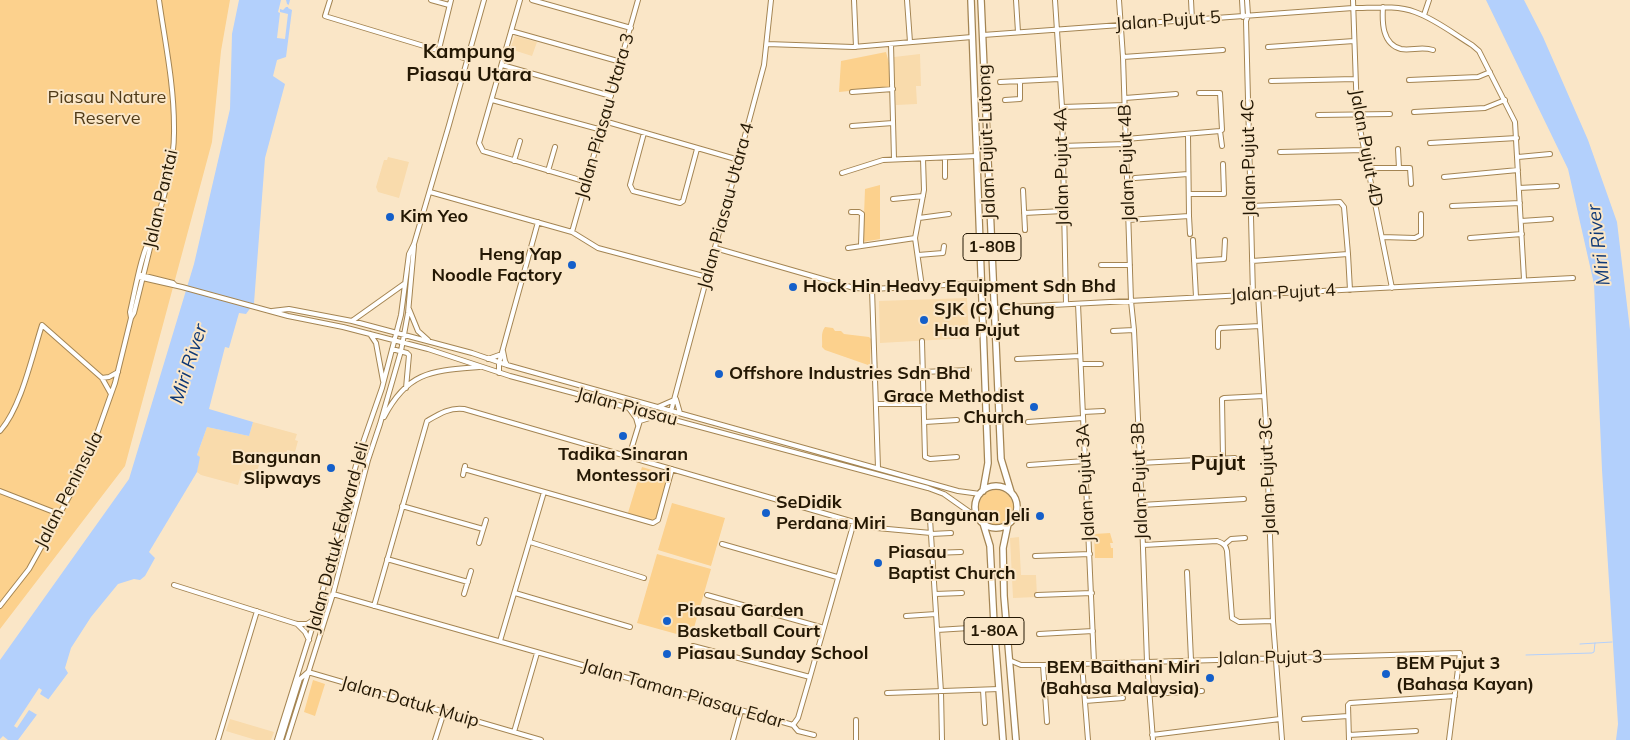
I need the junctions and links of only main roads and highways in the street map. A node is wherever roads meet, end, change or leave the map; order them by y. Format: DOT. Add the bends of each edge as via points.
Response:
graph roads {
  1 [pos="970,0"];
  2 [pos="982,0"];
  3 [pos="982,492"];
  4 [pos="1011,492"];
  5 [pos="983,523"];
  6 [pos="1008,524"];
  7 [pos="1003,740"];
  8 [pos="1016,740"];
  1 -- 3 [label="highway, Jalan Pujut-Lutong" via="988,463"];
  2 -- 4 [label="highway, Jalan Pujut-Lutong / 1-80B" via="1001,459"];
  3 -- 4 [label="highway" via="997,486"];
  3 -- 5 [label="highway" via="976,501 976,510"];
  4 -- 6 [label="highway" via="1017,510"];
  5 -- 6 [label="highway" via="995,528"];
  5 -- 7 [label="highway, 1-80A" via="990,546"];
  6 -- 8 [label="highway" via="1003,548"];
}
